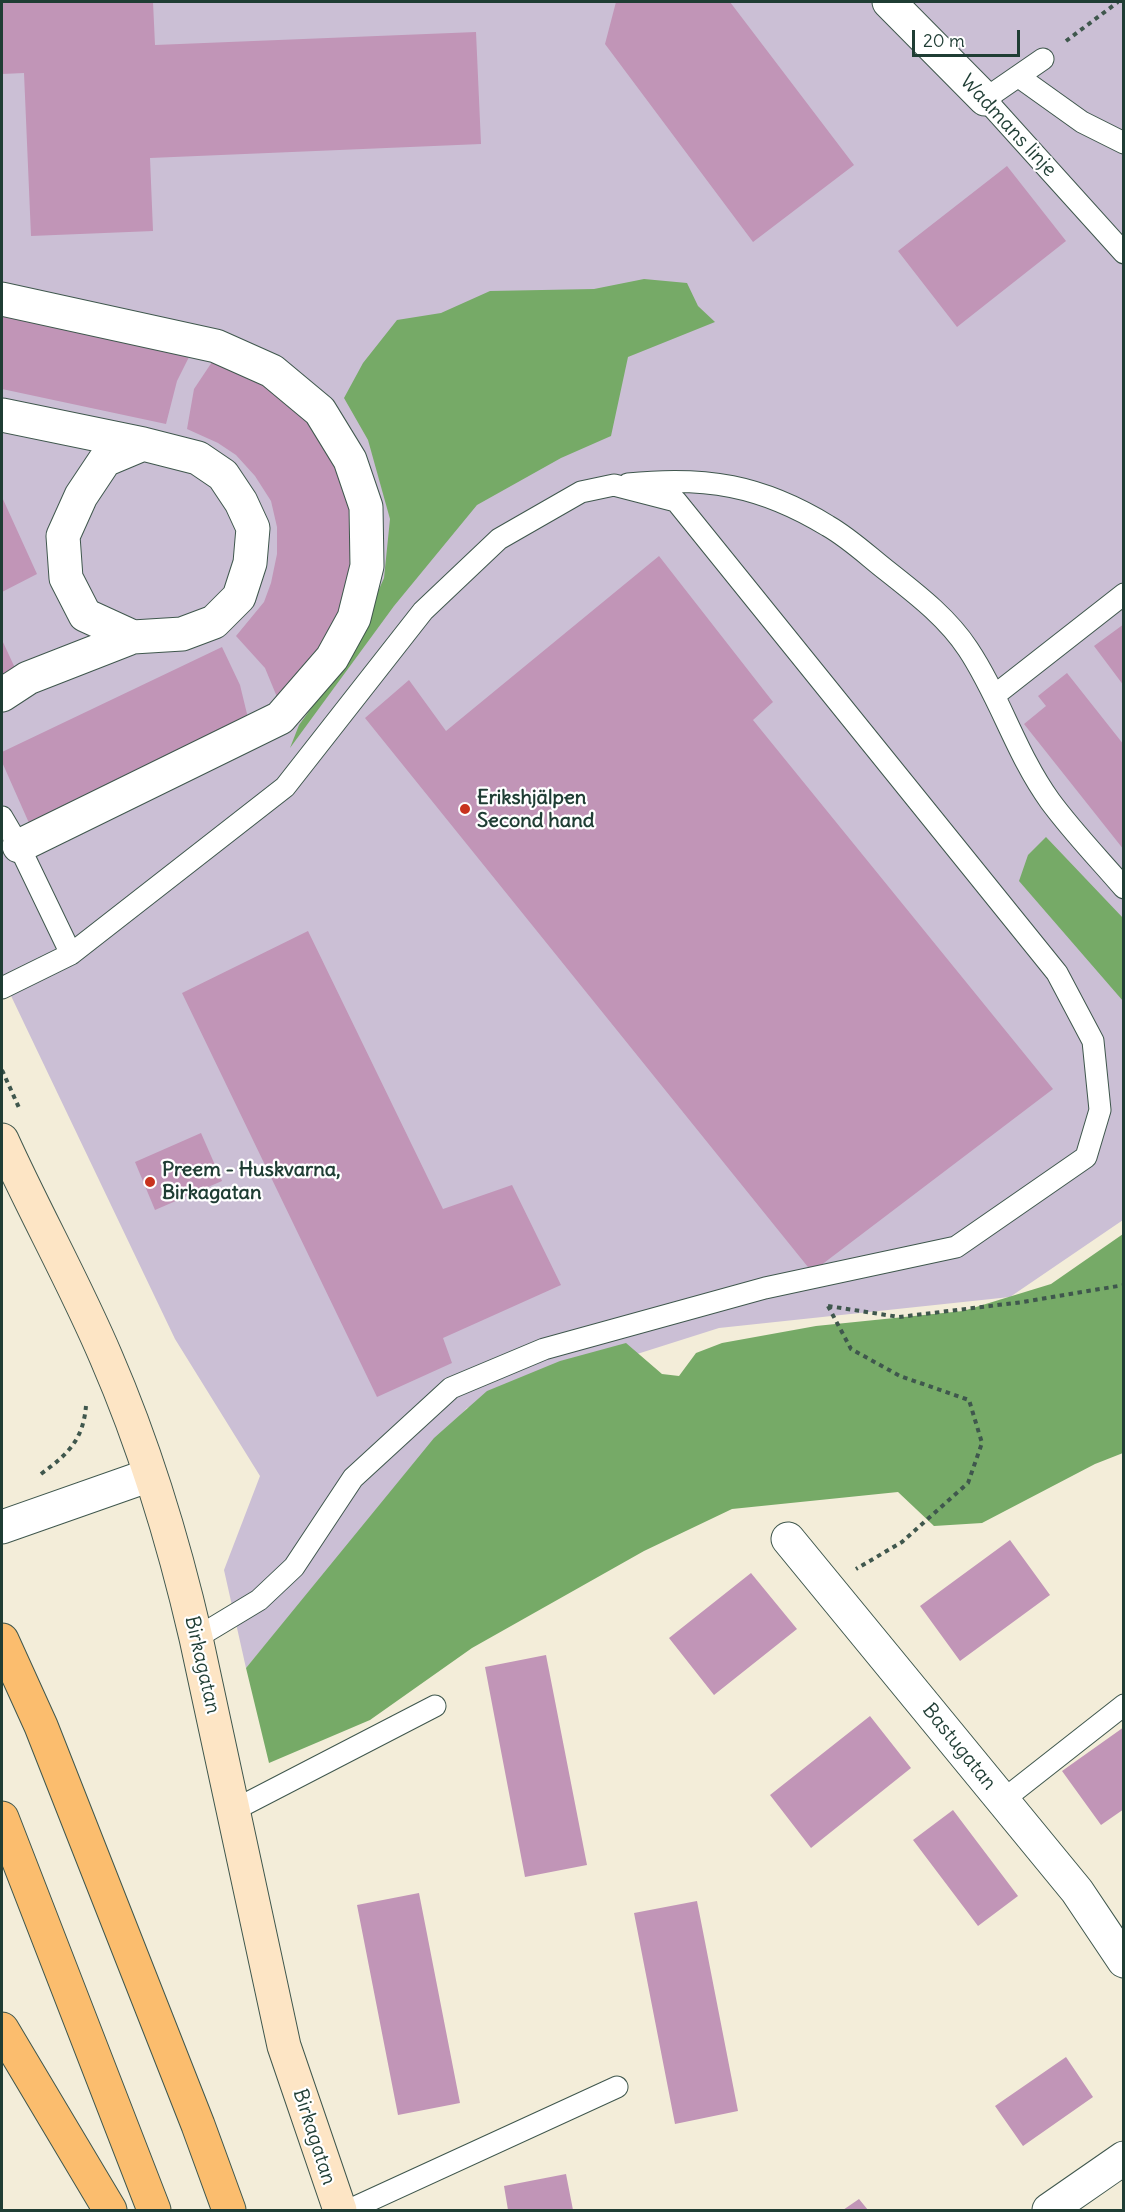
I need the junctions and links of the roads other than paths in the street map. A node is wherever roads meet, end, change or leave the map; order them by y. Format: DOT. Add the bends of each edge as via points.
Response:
graph roads {
  1 [pos="889,2"];
  2 [pos="1042,59"];
  3 [pos="1019,76"];
  4 [pos="986,99"];
  5 [pos="1124,143"];
  6 [pos="1124,253"];
  7 [pos="2,299"];
  8 [pos="2,415"];
  9 [pos="143,444"];
  10 [pos="614,485"];
  11 [pos="1124,594"];
  12 [pos="133,638"];
  13 [pos="2,695"];
  14 [pos="995,695"];
  15 [pos="2,817"];
  16 [pos="19,846"];
  17 [pos="1124,888"];
  18 [pos="71,954"];
  19 [pos="2,987"];
  20 [pos="2,1140"];
  21 [pos="150,1474"];
  22 [pos="2,1527"];
  23 [pos="788,1539"];
  24 [pos="196,1638"];
  25 [pos="2,1640"];
  26 [pos="1124,1705"];
  27 [pos="435,1706"];
  28 [pos="1002,1800"];
  29 [pos="234,1810"];
  30 [pos="2,1818"];
  31 [pos="1121,1953"];
  32 [pos="2,2029"];
  33 [pos="617,2086"];
  34 [pos="1124,2158"];
  35 [pos="1056,2209"];
  36 [pos="110,2211"];
  37 [pos="154,2211"];
  38 [pos="228,2211"];
  39 [pos="340,2211"];
  40 [pos="349,2211"];
  1 -- 4 [label="street, Wadmans linje"];
  2 -- 3 [label="lane"];
  3 -- 4 [label="lane"];
  3 -- 5 [label="lane" via="1082,122"];
  4 -- 6 [label="lane, Wadmans linje"];
  7 -- 16 [label="street" via="216,346 272,371 320,411 350,460 366,507 367,566 354,618 332,658 280,718"];
  8 -- 9 [label="street"];
  9 -- 12 [label="street" via="105,460 81,496 63,536 66,578 85,615"];
  9 -- 12 [label="street" via="198,458 223,475 253,528 250,563 239,597 214,622 182,634"];
  10 -- 14 [label="lane" via="675,479 727,484 769,496 829,526 923,598 967,647"];
  10 -- 18 [label="lane" via="581,492 499,539 423,611 285,787"];
  10 -- 24 [label="lane" via="676,501 1057,973 1093,1041 1100,1110 1086,1157 956,1247 765,1288 544,1349 451,1388 353,1478 294,1567 259,1600"];
  11 -- 14 [label="lane"];
  12 -- 13 [label="street" via="28,678"];
  14 -- 17 [label="lane" via="1050,801"];
  15 -- 16 [label="lane"];
  16 -- 18 [label="lane"];
  18 -- 19 [label="lane"];
  20 -- 21 [label="street, Birkagatan" via="106,1358"];
  21 -- 22 [label="street"];
  21 -- 24 [label="street, Birkagatan" via="184,1584"];
  23 -- 28 [label="street, Bastugatan"];
  24 -- 29 [label="street, Birkagatan"];
  25 -- 38 [label="highway" via="41,1726"];
  26 -- 28 [label="lane"];
  27 -- 29 [label="lane"];
  28 -- 31 [label="street, Bastugatan" via="1077,1891"];
  29 -- 39 [label="street, Birkagatan" via="284,2046"];
  30 -- 37 [label="highway"];
  32 -- 36 [label="highway"];
  33 -- 40 [label="lane"];
  34 -- 35 [label="street"];
}
